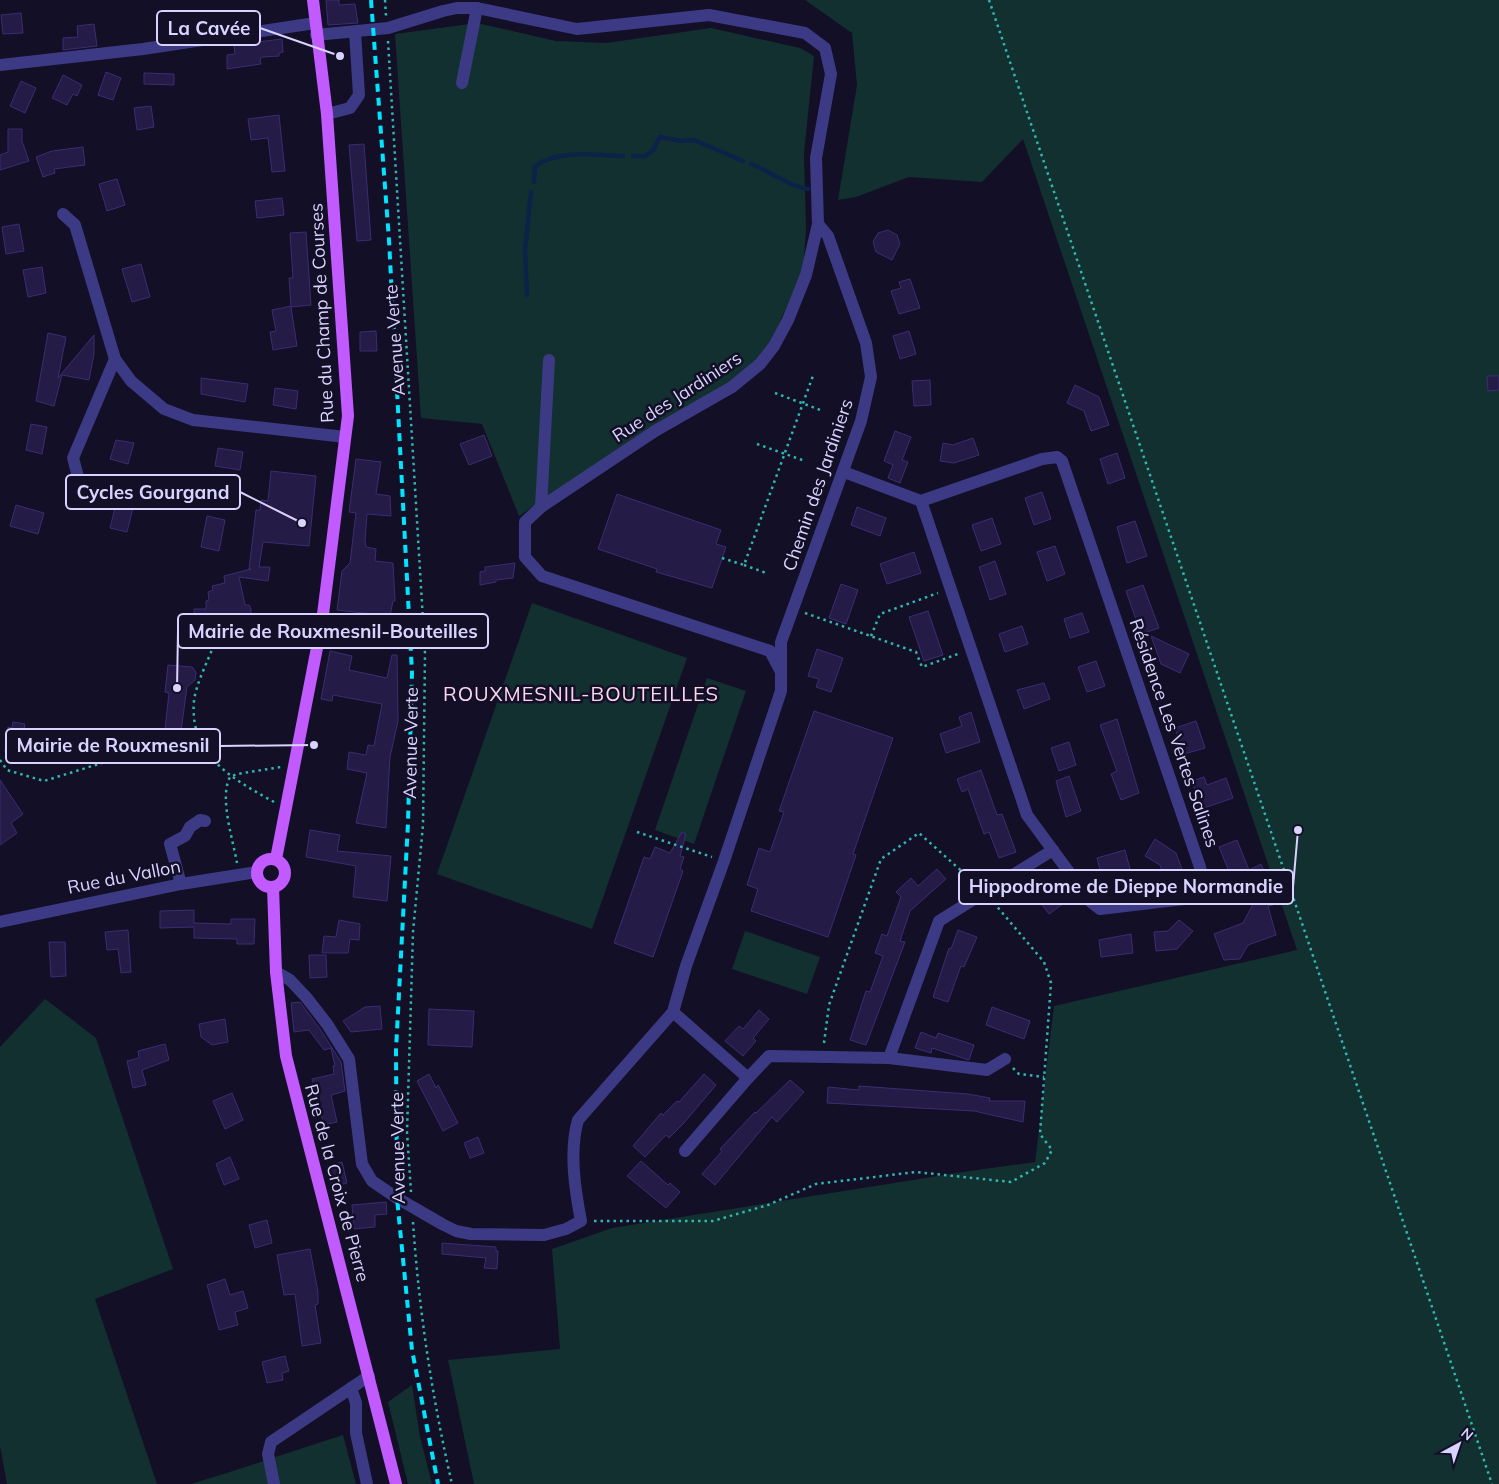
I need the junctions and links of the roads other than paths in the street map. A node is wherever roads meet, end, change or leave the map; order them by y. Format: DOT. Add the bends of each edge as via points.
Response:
graph roads {
  1 [pos="313,0"];
  2 [pos="477,8"];
  3 [pos="315,29"];
  4 [pos="355,32"];
  5 [pos="0,65"];
  6 [pos="462,83"];
  7 [pos="327,114"];
  8 [pos="63,214"];
  9 [pos="818,224"];
  10 [pos="115,359"];
  11 [pos="549,360"];
  12 [pos="345,437"];
  13 [pos="844,472"];
  14 [pos="80,484"];
  15 [pos="921,501"];
  16 [pos="541,508"];
  17 [pos="782,674"];
  18 [pos="205,821"];
  19 [pos="1053,850"];
  20 [pos="276,859"];
  21 [pos="256,872"];
  22 [pos="181,884"];
  23 [pos="273,887"];
  24 [pos="0,922"];
  25 [pos="276,972"];
  26 [pos="673,1012"];
  27 [pos="890,1058"];
  28 [pos="1005,1059"];
  29 [pos="748,1078"];
  30 [pos="685,1151"];
  31 [pos="369,1376"];
  32 [pos="351,1388"];
  33 [pos="274,1484"];
  34 [pos="367,1484"];
  35 [pos="396,1484"];
  1 -- 3 [label="main road, Rue du Champ de Courses"];
  2 -- 4 [label="street, Rue des Jardiniers" via="457,8 388,28"];
  2 -- 6 [label="street"];
  2 -- 9 [label="street, Rue des Jardiniers" via="577,29 709,15 805,33 825,48 831,74 816,158"];
  3 -- 4 [label="street, Rue des Jardiniers"];
  3 -- 5 [label="street, Rue des Jardiniers"];
  3 -- 7 [label="main road, Rue du Champ de Courses"];
  4 -- 7 [label="street" via="359,95 350,108"];
  7 -- 12 [label="main road, Rue du Champ de Courses" via="345,350 348,416"];
  8 -- 10 [label="street" via="75,225"];
  9 -- 13 [label="street, Chemin des Jardiniers" via="828,236 866,343 871,377 862,421"];
  9 -- 16 [label="street, Rue des Jardiniers" via="806,275 788,320 760,364 739,374"];
  10 -- 12 [label="street" via="131,381 164,409 192,420"];
  10 -- 14 [label="street" via="73,458"];
  11 -- 16 [label="street"];
  12 -- 20 [label="main road, Rue du Champ de Courses" via="322,622"];
  13 -- 15 [label="street"];
  13 -- 17 [label="street, Chemin des Jardiniers" via="781,642"];
  15 -- 19 [label="street, Résidence Les Vertes Salines" via="1027,815"];
  15 -- 19 [label="street, Résidence Les Vertes Salines" via="1042,459 1057,457 1062,461 1204,881 1202,888 1184,899 1100,909 1091,902"];
  16 -- 17 [label="street, Rue des Jardiniers" via="525,522 525,557 542,576 770,651"];
  17 -- 26 [label="street, Chemin des Jardiniers" via="781,691"];
  18 -- 22 [label="street" via="200,820 185,836 170,844"];
  19 -- 27 [label="street" via="939,921"];
  20 -- 21 [label="main road" via="263,861"];
  20 -- 23 [label="main road" via="283,865 285,874 281,883"];
  21 -- 22 [label="street, Rue du Vallon"];
  21 -- 23 [label="main road" via="263,885"];
  22 -- 24 [label="street, Rue du Vallon"];
  23 -- 25 [label="main road, Rue de la Croix de Pierre"];
  25 -- 26 [label="street" via="290,980 306,997 349,1059 364,1170 379,1187 449,1227 471,1234 544,1236 582,1221 576,1196 574,1134 578,1120"];
  25 -- 31 [label="main road, Rue de la Croix de Pierre" via="281,1026 295,1096"];
  26 -- 29 [label="street"];
  27 -- 28 [label="street" via="987,1070"];
  27 -- 29 [label="street" via="769,1056"];
  29 -- 30 [label="street"];
  31 -- 32 [label="street"];
  31 -- 35 [label="main road, Rue de la Croix de Pierre"];
  32 -- 33 [label="street" via="271,1442 268,1454"];
  32 -- 34 [label="street"];
}
